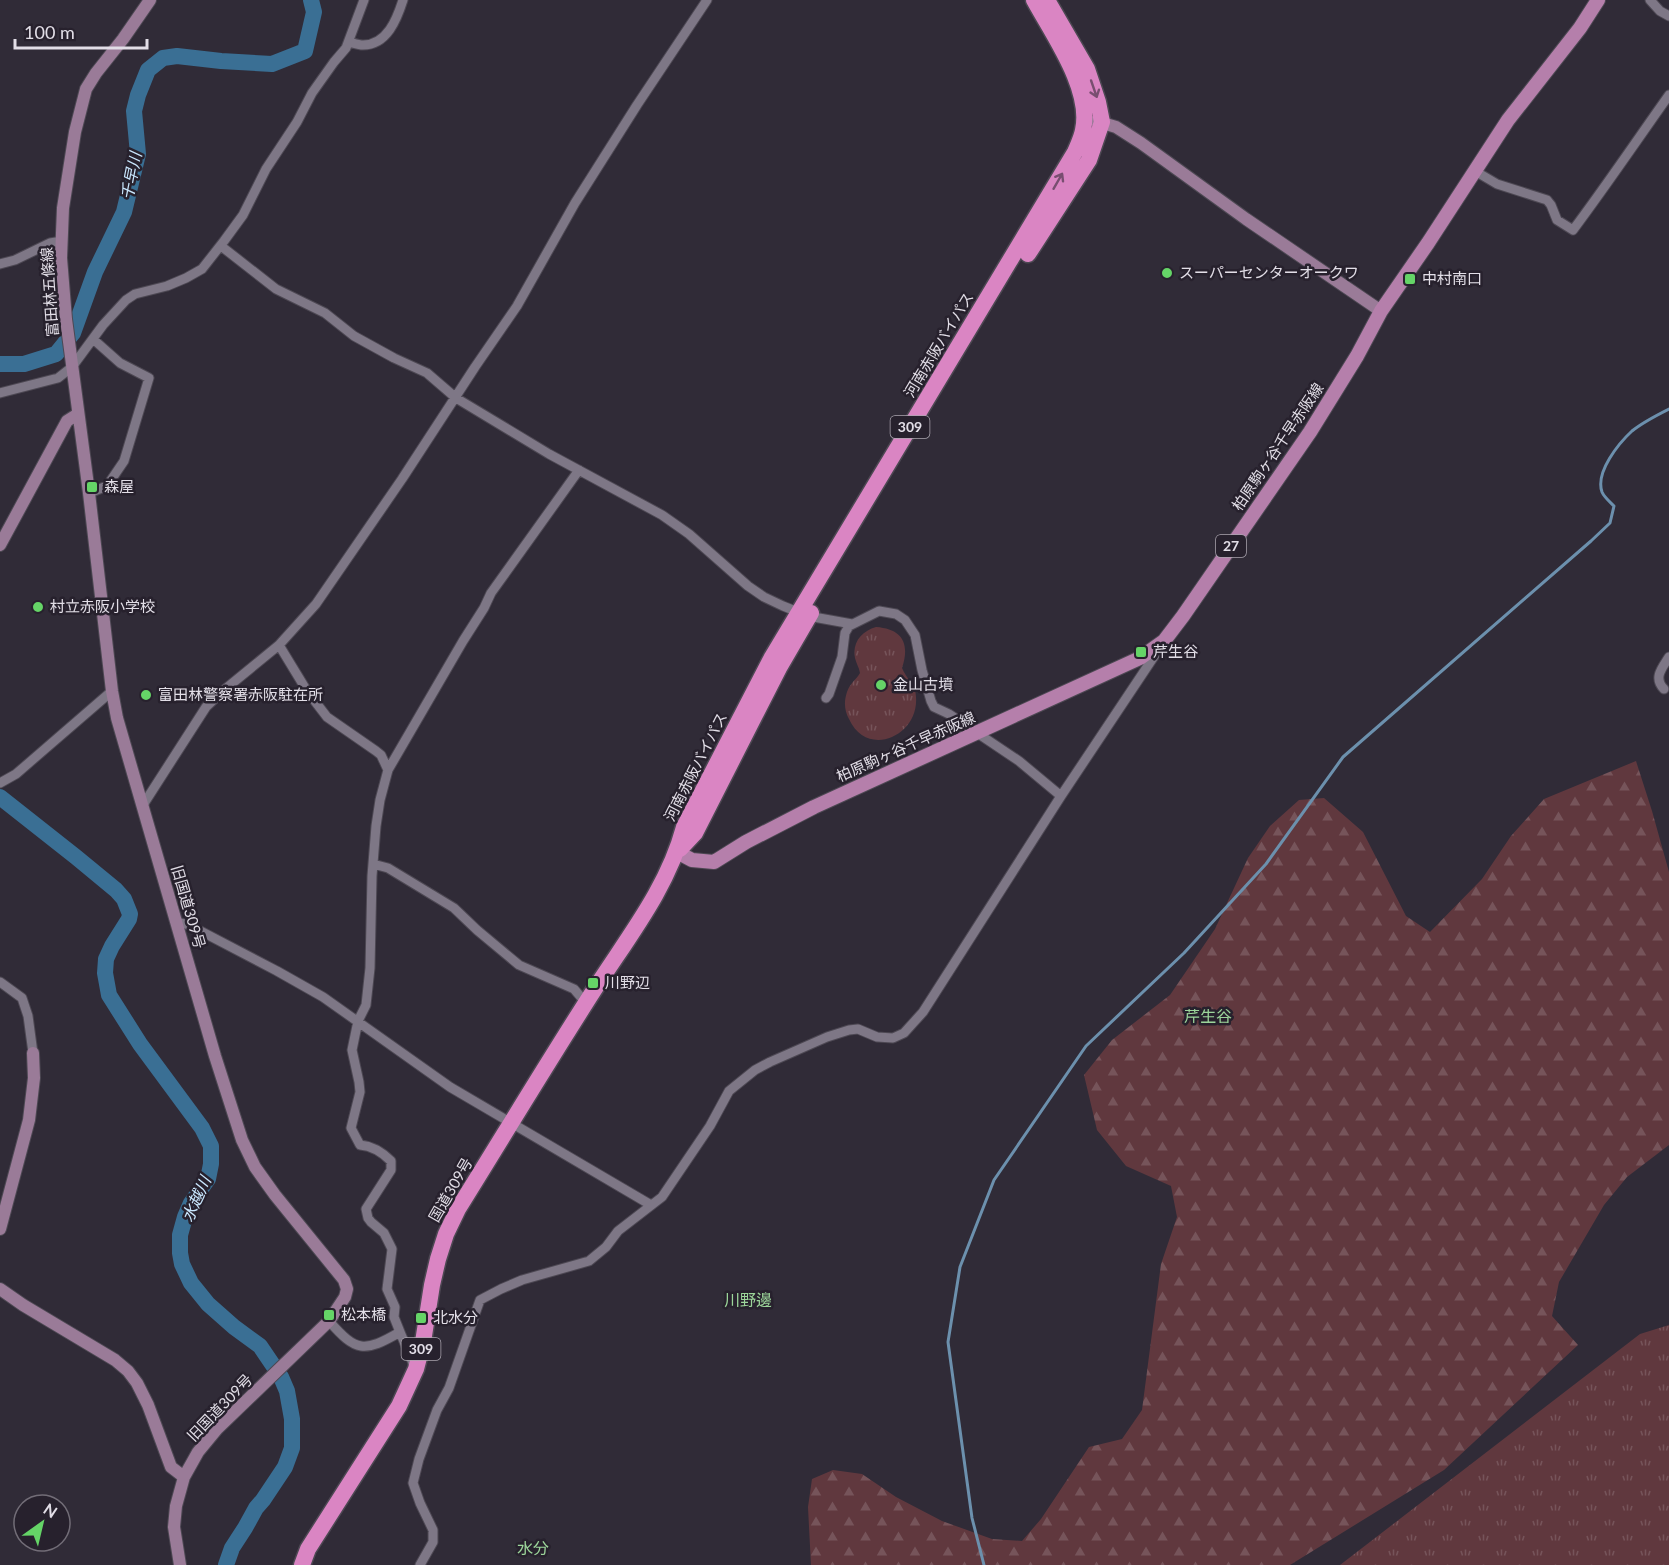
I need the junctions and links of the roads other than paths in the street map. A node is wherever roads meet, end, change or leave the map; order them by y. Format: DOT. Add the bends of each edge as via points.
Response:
graph roads {
  1 [pos="150,0"];
  2 [pos="364,0"];
  3 [pos="403,0"];
  4 [pos="707,0"];
  5 [pos="1034,0"];
  6 [pos="1047,0"];
  7 [pos="1598,0"];
  8 [pos="1650,0"];
  9 [pos="1669,16"];
  10 [pos="349,42"];
  11 [pos="1669,95"];
  12 [pos="1084,118"];
  13 [pos="1102,122"];
  14 [pos="1474,171"];
  15 [pos="62,241"];
  16 [pos="221,246"];
  17 [pos="0,264"];
  18 [pos="1381,311"];
  19 [pos="93,339"];
  20 [pos="72,367"];
  21 [pos="0,393"];
  22 [pos="456,398"];
  23 [pos="78,414"];
  24 [pos="579,471"];
  25 [pos="89,493"];
  26 [pos="0,545"];
  27 [pos="803,614"];
  28 [pos="852,624"];
  29 [pos="1164,641"];
  30 [pos="279,645"];
  31 [pos="1669,657"];
  32 [pos="1664,689"];
  33 [pos="112,691"];
  34 [pos="826,698"];
  35 [pos="978,733"];
  36 [pos="388,770"];
  37 [pos="0,783"];
  38 [pos="1061,796"];
  39 [pos="142,805"];
  40 [pos="677,852"];
  41 [pos="373,864"];
  42 [pos="177,922"];
  43 [pos="0,982"];
  44 [pos="586,1003"];
  45 [pos="358,1022"];
  46 [pos="33,1053"];
  47 [pos="511,1123"];
  48 [pos="651,1205"];
  49 [pos="0,1229"];
  50 [pos="0,1289"];
  51 [pos="329,1321"];
  52 [pos="400,1332"];
  53 [pos="416,1369"];
  54 [pos="184,1477"];
  55 [pos="180,1565"];
  56 [pos="302,1565"];
  57 [pos="420,1565"];
  1 -- 15 [label="street, 富田林五條線" via="86,89 75,132"];
  2 -- 10 [label="street"];
  3 -- 10 [label="street" via="382,40 366,45"];
  4 -- 22 [label="street" via="575,203 517,306"];
  5 -- 12 [label="highway, 河南赤阪バイパス / 309" via="1077,81"];
  6 -- 13 [label="highway, one-way" via="1090,76"];
  7 -- 14 [label="main road, 柏原駒ヶ谷千早赤阪線 / 27"];
  8 -- 9 [label="street"];
  10 -- 16 [label="street" via="312,93 243,215"];
  11 -- 14 [label="street" via="1573,230 1557,220 1547,200 1497,184"];
  12 -- 13 [label="street"];
  27 -- 12 [label="highway, 河南赤阪バイパス / 309, one-way" via="1076,152"];
  13 -- 18 [label="street" via="1141,143"];
  13 -- 27 [label="highway, 河南赤阪バイパス / 309" via="1089,160"];
  14 -- 18 [label="main road, 柏原駒ヶ谷千早赤阪線 / 27"];
  15 -- 17 [label="street"];
  15 -- 20 [label="street, 富田林五條線"];
  16 -- 19 [label="street" via="202,268 186,278 126,300"];
  16 -- 22 [label="street" via="276,290 325,313 354,336 427,373"];
  18 -- 29 [label="main road, 柏原駒ヶ谷千早赤阪線 / 27" via="1310,432"];
  19 -- 20 [label="street"];
  19 -- 25 [label="street" via="120,363 149,378 124,461 107,486"];
  20 -- 21 [label="street" via="58,378"];
  20 -- 23 [label="street, 富田林五條線"];
  22 -- 24 [label="street"];
  22 -- 30 [label="street" via="315,604"];
  23 -- 25 [label="street, 旧国道309号"];
  23 -- 26 [label="street" via="66,421"];
  24 -- 27 [label="street" via="662,515 748,586"];
  24 -- 36 [label="street" via="491,592"];
  25 -- 33 [label="street, 旧国道309号"];
  27 -- 28 [label="street"];
  27 -- 40 [label="highway, 河南赤阪バイパス / 309" via="695,833"];
  28 -- 34 [label="street" via="846,630 840,663"];
  28 -- 35 [label="street" via="879,611 905,620 915,635 933,705"];
  29 -- 35 [label="main road, 柏原駒ヶ谷千早赤阪線 / 27" via="1140,658"];
  29 -- 38 [label="street"];
  30 -- 36 [label="street" via="327,717 381,755"];
  30 -- 39 [label="street" via="206,707"];
  31 -- 32 [label="street" via="1658,676"];
  33 -- 37 [label="street" via="16,774"];
  33 -- 39 [label="street, 旧国道309号"];
  35 -- 38 [label="street"];
  35 -- 40 [label="main road, 柏原駒ヶ谷千早赤阪線 / 27" via="814,807 714,862 692,860"];
  36 -- 41 [label="street" via="377,817"];
  38 -- 48 [label="street" via="923,1012 904,1033 893,1038 849,1030 755,1071 729,1091 662,1197"];
  39 -- 42 [label="street, 旧国道309号"];
  40 -- 44 [label="highway, 国道309号 / 309" via="645,914"];
  41 -- 44 [label="street" via="388,868 454,908 519,965 574,989"];
  41 -- 45 [label="street" via="370,968 366,1005"];
  42 -- 45 [label="street" via="277,971"];
  42 -- 51 [label="street, 旧国道309号" via="242,1140 275,1195 344,1280 345,1297"];
  43 -- 46 [label="street" via="22,998"];
  44 -- 47 [label="highway, 国道309号 / 309"];
  45 -- 47 [label="street" via="450,1087"];
  45 -- 52 [label="street" via="352,1050 360,1092 351,1128 360,1145 383,1152 391,1161 391,1170 366,1209 368,1218 384,1233 392,1249 387,1289"];
  46 -- 49 [label="street" via="29,1120"];
  47 -- 48 [label="street"];
  47 -- 53 [label="highway, 国道309号 / 309" via="446,1233"];
  48 -- 57 [label="street" via="589,1261 522,1280 480,1300 413,1483 433,1530 433,1542"];
  50 -- 54 [label="street" via="128,1371 148,1405 171,1467"];
  51 -- 52 [label="street" via="359,1347"];
  51 -- 54 [label="street, 旧国道309号" via="217,1429"];
  52 -- 53 [label="street"];
  53 -- 56 [label="highway, 国道309号 / 309" via="399,1406 308,1549"];
  54 -- 55 [label="street, 旧国道309号" via="174,1527"];
}
